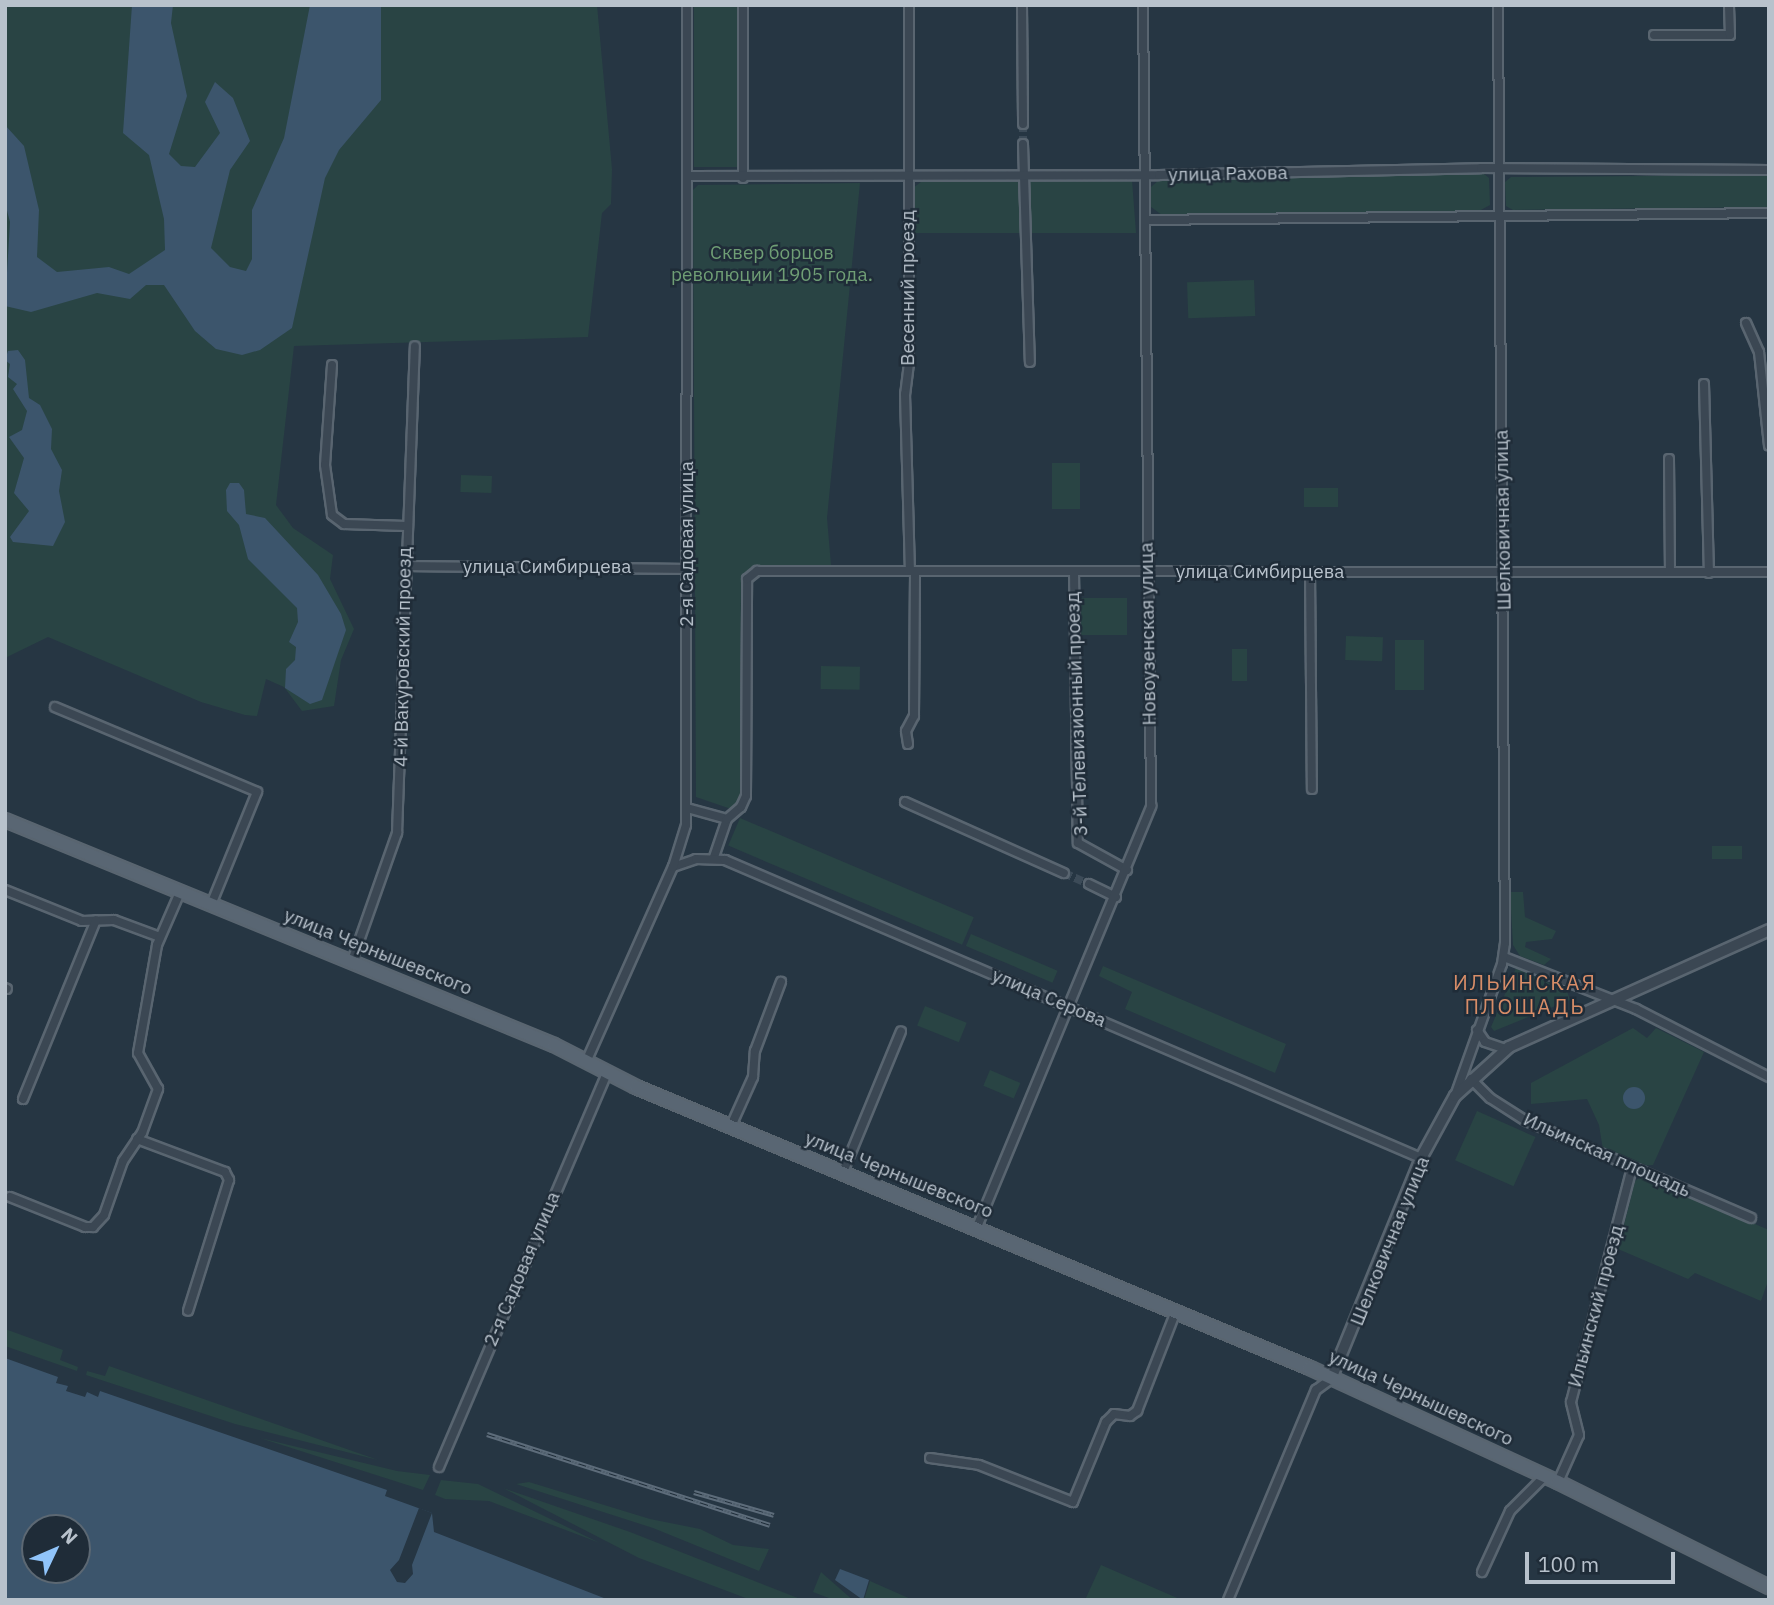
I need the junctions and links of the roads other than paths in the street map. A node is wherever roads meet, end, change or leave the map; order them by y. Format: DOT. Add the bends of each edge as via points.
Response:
graph roads {
  1 [pos="687,5"];
  2 [pos="743,5"];
  3 [pos="909,5"];
  4 [pos="1022,5"];
  5 [pos="1143,5"];
  6 [pos="1498,5"];
  7 [pos="1729,5"];
  8 [pos="1654,35"];
  9 [pos="1023,124"];
  10 [pos="1023,144"];
  11 [pos="1499,169"];
  12 [pos="1769,170"];
  13 [pos="1143,175"];
  14 [pos="687,176"];
  15 [pos="1024,176"];
  16 [pos="912,177"];
  17 [pos="743,178"];
  18 [pos="1769,213"];
  19 [pos="1499,217"];
  20 [pos="1145,220"];
  21 [pos="1746,323"];
  22 [pos="415,346"];
  23 [pos="1030,362"];
  24 [pos="332,365"];
  25 [pos="1704,384"];
  26 [pos="1769,445"];
  27 [pos="1669,458"];
  28 [pos="406,527"];
  29 [pos="407,566"];
  30 [pos="687,569"];
  31 [pos="1504,570"];
  32 [pos="912,571"];
  33 [pos="1074,572"];
  34 [pos="1147,572"];
  35 [pos="1310,572"];
  36 [pos="1670,572"];
  37 [pos="1769,572"];
  38 [pos="1709,573"];
  39 [pos="55,707"];
  40 [pos="908,744"];
  41 [pos="1312,789"];
  42 [pos="905,802"];
  43 [pos="687,808"];
  44 [pos="727,819"];
  45 [pos="5,820"];
  46 [pos="714,857"];
  47 [pos="673,867"];
  48 [pos="1127,870"];
  49 [pos="1064,873"];
  50 [pos="1089,884"];
  51 [pos="5,890"];
  52 [pos="180,892"];
  53 [pos="1116,897"];
  54 [pos="211,905"];
  55 [pos="96,920"];
  56 [pos="1769,930"];
  57 [pos="160,937"];
  58 [pos="1504,957"];
  59 [pos="352,961"];
  60 [pos="782,982"];
  61 [pos="1611,1000"];
  62 [pos="1069,1007"];
  63 [pos="1477,1030"];
  64 [pos="901,1031"];
  65 [pos="1505,1049"];
  66 [pos="586,1062"];
  67 [pos="607,1073"];
  68 [pos="1769,1077"];
  69 [pos="1471,1079"];
  70 [pos="1455,1096"];
  71 [pos="23,1099"];
  72 [pos="731,1126"];
  73 [pos="137,1139"];
  74 [pos="1421,1158"];
  75 [pos="1632,1168"];
  76 [pos="843,1172"];
  77 [pos="10,1197"];
  78 [pos="1751,1218"];
  79 [pos="977,1227"];
  80 [pos="188,1311"];
  81 [pos="1176,1311"];
  82 [pos="1331,1379"];
  83 [pos="930,1458"];
  84 [pos="439,1467"];
  85 [pos="1551,1479"];
  86 [pos="1482,1572"];
  87 [pos="1769,1587"];
  88 [pos="1228,1600"];
  1 -- 14 [label="street, 2-я Садовая улица"];
  2 -- 17 [label="street"];
  3 -- 16 [label="street, Весенний проезд"];
  4 -- 9 [label="street"];
  5 -- 13 [label="street, Новоузенская улица"];
  6 -- 11 [label="street, Шелковичная улица"];
  7 -- 8 [label="street" via="1730,35"];
  10 -- 15 [label="street"];
  11 -- 12 [label="street, улица Рахова"];
  11 -- 13 [label="street, улица Рахова"];
  11 -- 19 [label="street, Шелковичная улица"];
  13 -- 15 [label="street, улица Рахова"];
  13 -- 20 [label="street, Новоузенская улица"];
  14 -- 17 [label="street, улица Рахова"];
  14 -- 30 [label="street, 2-я Садовая улица"];
  15 -- 16 [label="street, улица Рахова"];
  15 -- 23 [label="street"];
  16 -- 17 [label="street, улица Рахова"];
  16 -- 32 [label="street, Весенний проезд" via="905,394"];
  18 -- 19 [label="street"];
  19 -- 20 [label="street"];
  19 -- 31 [label="street, Шелковичная улица"];
  20 -- 34 [label="street, Новоузенская улица"];
  21 -- 26 [label="street" via="1759,352"];
  22 -- 28 [label="street, 4-й Вакуровский проезд"];
  24 -- 28 [label="street" via="325,465 336,521"];
  25 -- 38 [label="street"];
  27 -- 36 [label="street"];
  28 -- 29 [label="street, 4-й Вакуровский проезд"];
  29 -- 30 [label="street, улица Симбирцева"];
  29 -- 59 [label="street, 4-й Вакуровский проезд" via="397,833"];
  30 -- 43 [label="street, 2-я Садовая улица"];
  31 -- 35 [label="street, улица Симбирцева"];
  31 -- 36 [label="street, улица Симбирцева"];
  31 -- 58 [label="street, Шелковичная улица"];
  32 -- 33 [label="street, улица Симбирцева"];
  32 -- 40 [label="street, Весенний проезд" via="914,716 906,731"];
  32 -- 44 [label="street, улица Симбирцева" via="751,573 747,579 746,796"];
  33 -- 34 [label="street, улица Симбирцева"];
  33 -- 48 [label="street, 3-й Телевизионный проезд" via="1078,843"];
  34 -- 35 [label="street, улица Симбирцева"];
  34 -- 48 [label="street, Новоузенская улица" via="1151,806"];
  35 -- 41 [label="street"];
  36 -- 38 [label="street, улица Симбирцева"];
  37 -- 38 [label="street, улица Симбирцева"];
  39 -- 54 [label="street" via="257,792"];
  42 -- 49 [label="street"];
  43 -- 44 [label="street"];
  43 -- 47 [label="street, 2-я Садовая улица"];
  44 -- 46 [label="street"];
  45 -- 52 [label="main road, улица Чернышевского"];
  46 -- 47 [label="street"];
  46 -- 62 [label="street, улица Серова"];
  47 -- 66 [label="street, 2-я Садовая улица"];
  48 -- 53 [label="street, Новоузенская улица"];
  50 -- 53 [label="street"];
  51 -- 55 [label="street" via="82,921"];
  52 -- 54 [label="main road, улица Чернышевского"];
  52 -- 57 [label="street"];
  53 -- 62 [label="street, Новоузенская улица"];
  54 -- 59 [label="main road, улица Чернышевского"];
  55 -- 57 [label="street" via="114,920"];
  55 -- 71 [label="street"];
  56 -- 61 [label="street"];
  57 -- 73 [label="street" via="138,1053 158,1089"];
  58 -- 61 [label="street"];
  58 -- 63 [label="street, Шелковичная улица"];
  59 -- 66 [label="main road, улица Чернышевского"];
  60 -- 72 [label="street" via="755,1051 753,1077"];
  61 -- 65 [label="street"];
  61 -- 68 [label="street"];
  62 -- 74 [label="street, улица Серова"];
  62 -- 79 [label="street, Новоузенская улица"];
  63 -- 65 [label="street" via="1485,1042"];
  63 -- 70 [label="street, Шелковичная улица"];
  64 -- 76 [label="street"];
  65 -- 69 [label="street"];
  66 -- 67 [label="main road, улица Чернышевского"];
  67 -- 72 [label="main road, улица Чернышевского"];
  67 -- 84 [label="street, 2-я Садовая улица"];
  69 -- 70 [label="street"];
  69 -- 75 [label="street, Ильинская площадь" via="1490,1098 1526,1121"];
  70 -- 74 [label="street, Шелковичная улица"];
  72 -- 76 [label="main road, улица Чернышевского"];
  73 -- 77 [label="street" via="124,1161 113,1199 93,1227"];
  73 -- 80 [label="street" via="225,1172 229,1180"];
  74 -- 82 [label="street, Шелковичная улица"];
  75 -- 78 [label="street, Ильинская площадь"];
  75 -- 85 [label="street, Ильинский проезд" via="1571,1402 1579,1435"];
  76 -- 79 [label="main road, улица Чернышевского"];
  79 -- 81 [label="main road, улица Чернышевского"];
  81 -- 82 [label="main road, улица Чернышевского"];
  81 -- 83 [label="street" via="1138,1411 1130,1416 1114,1414 1106,1422 1073,1502 979,1465"];
  82 -- 85 [label="main road, улица Чернышевского"];
  82 -- 88 [label="street, Шелковичная улица" via="1316,1390"];
  85 -- 86 [label="street" via="1510,1511"];
  85 -- 87 [label="main road, улица Чернышевского"];
}
